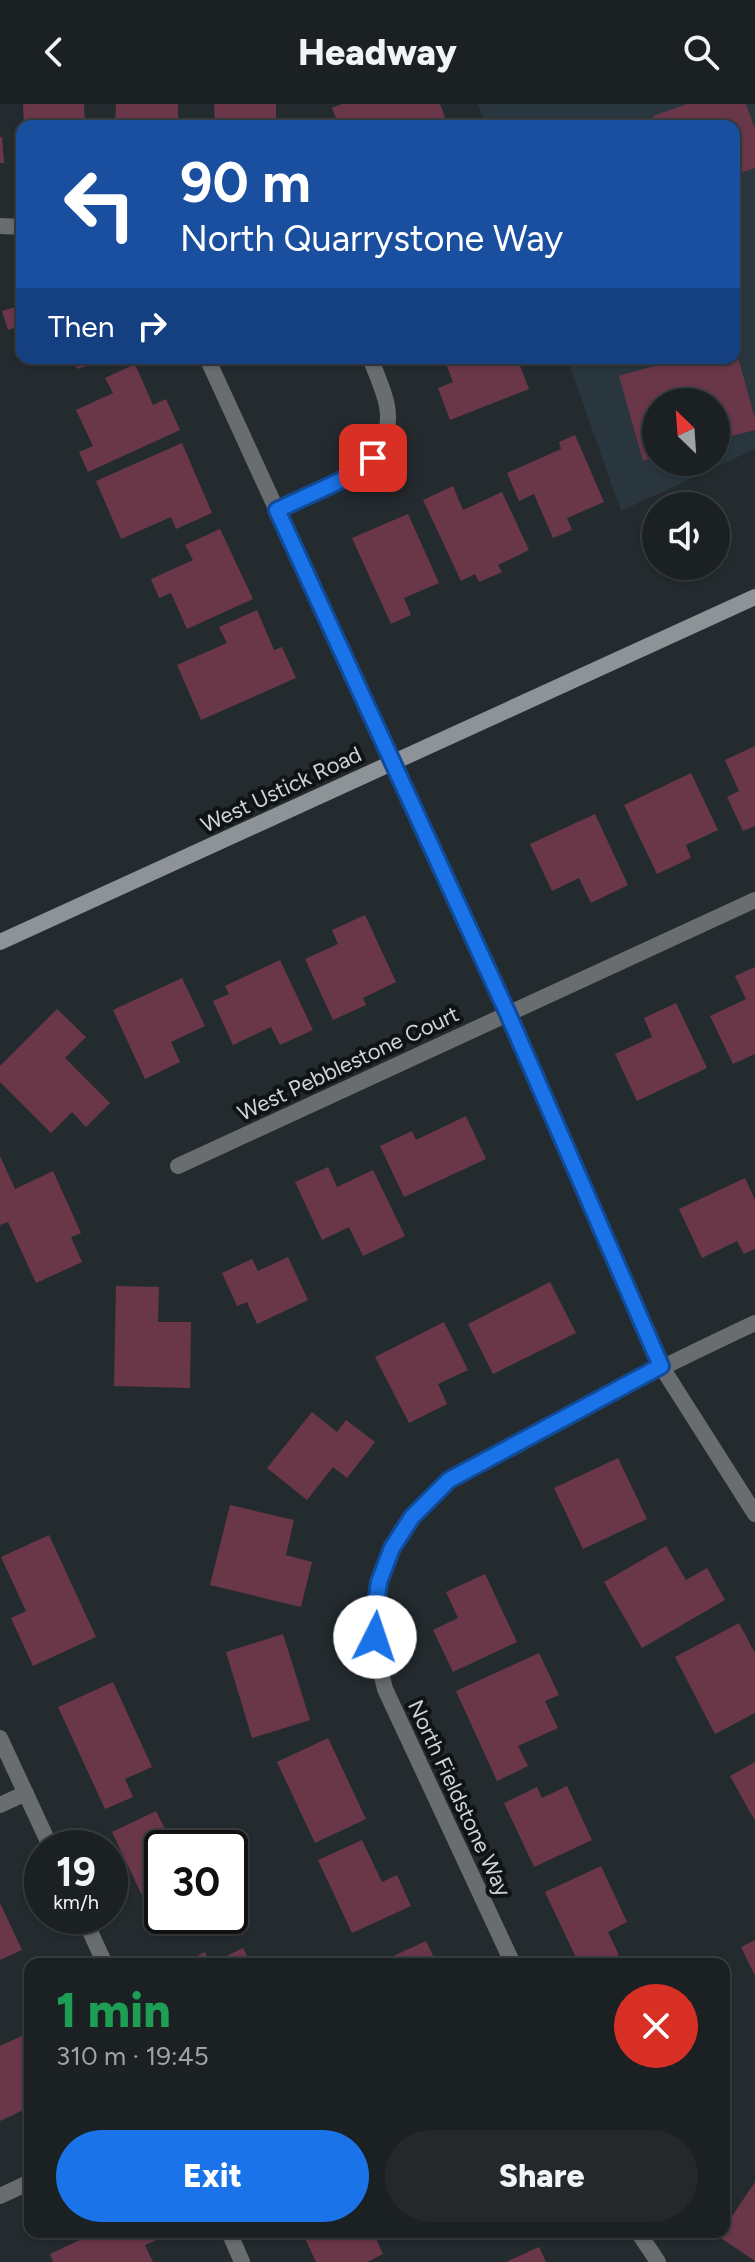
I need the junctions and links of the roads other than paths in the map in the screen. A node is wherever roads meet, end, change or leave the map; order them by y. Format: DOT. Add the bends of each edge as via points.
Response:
graph roads {
  1 [pos="210,364"];
  2 [pos="372,364"];
  3 [pos="277,510"];
  4 [pos="755,597"];
  5 [pos="392,762"];
  6 [pos="755,900"];
  7 [pos="0,942"];
  8 [pos="508,1014"];
  9 [pos="178,1166"];
  10 [pos="755,1323"];
  11 [pos="661,1366"];
  12 [pos="755,1514"];
  13 [pos="0,1738"];
  14 [pos="26,1793"];
  15 [pos="0,1805"];
  16 [pos="43,1830"];
  17 [pos="91,1934"];
  18 [pos="102,1958"];
  19 [pos="510,1958"];
  20 [pos="24,2185"];
  21 [pos="0,2196"];
  22 [pos="232,2238"];
  23 [pos="642,2238"];
  24 [pos="242,2262"];
  25 [pos="658,2262"];
  1 -- 3 [label="street"];
  2 -- 3 [label="street" via="387,406 387,422 373,458 359,472"];
  3 -- 5 [label="street"];
  4 -- 5 [label="main road, West Ustick Road"];
  5 -- 7 [label="main road, West Ustick Road"];
  5 -- 8 [label="street"];
  6 -- 8 [label="street, West Pebblestone Court"];
  8 -- 9 [label="street, West Pebblestone Court"];
  8 -- 11 [label="street"];
  10 -- 11 [label="street, North Fieldstone Way"];
  11 -- 12 [label="street"];
  11 -- 19 [label="street, North Fieldstone Way" via="449,1480 412,1517 379,1582 376,1655 385,1689"];
  13 -- 14 [label="street"];
  14 -- 15 [label="street"];
  14 -- 16 [label="street"];
  17 -- 18 [label="street"];
  20 -- 21 [label="street"];
  22 -- 24 [label="street"];
  23 -- 25 [label="street"];
}
